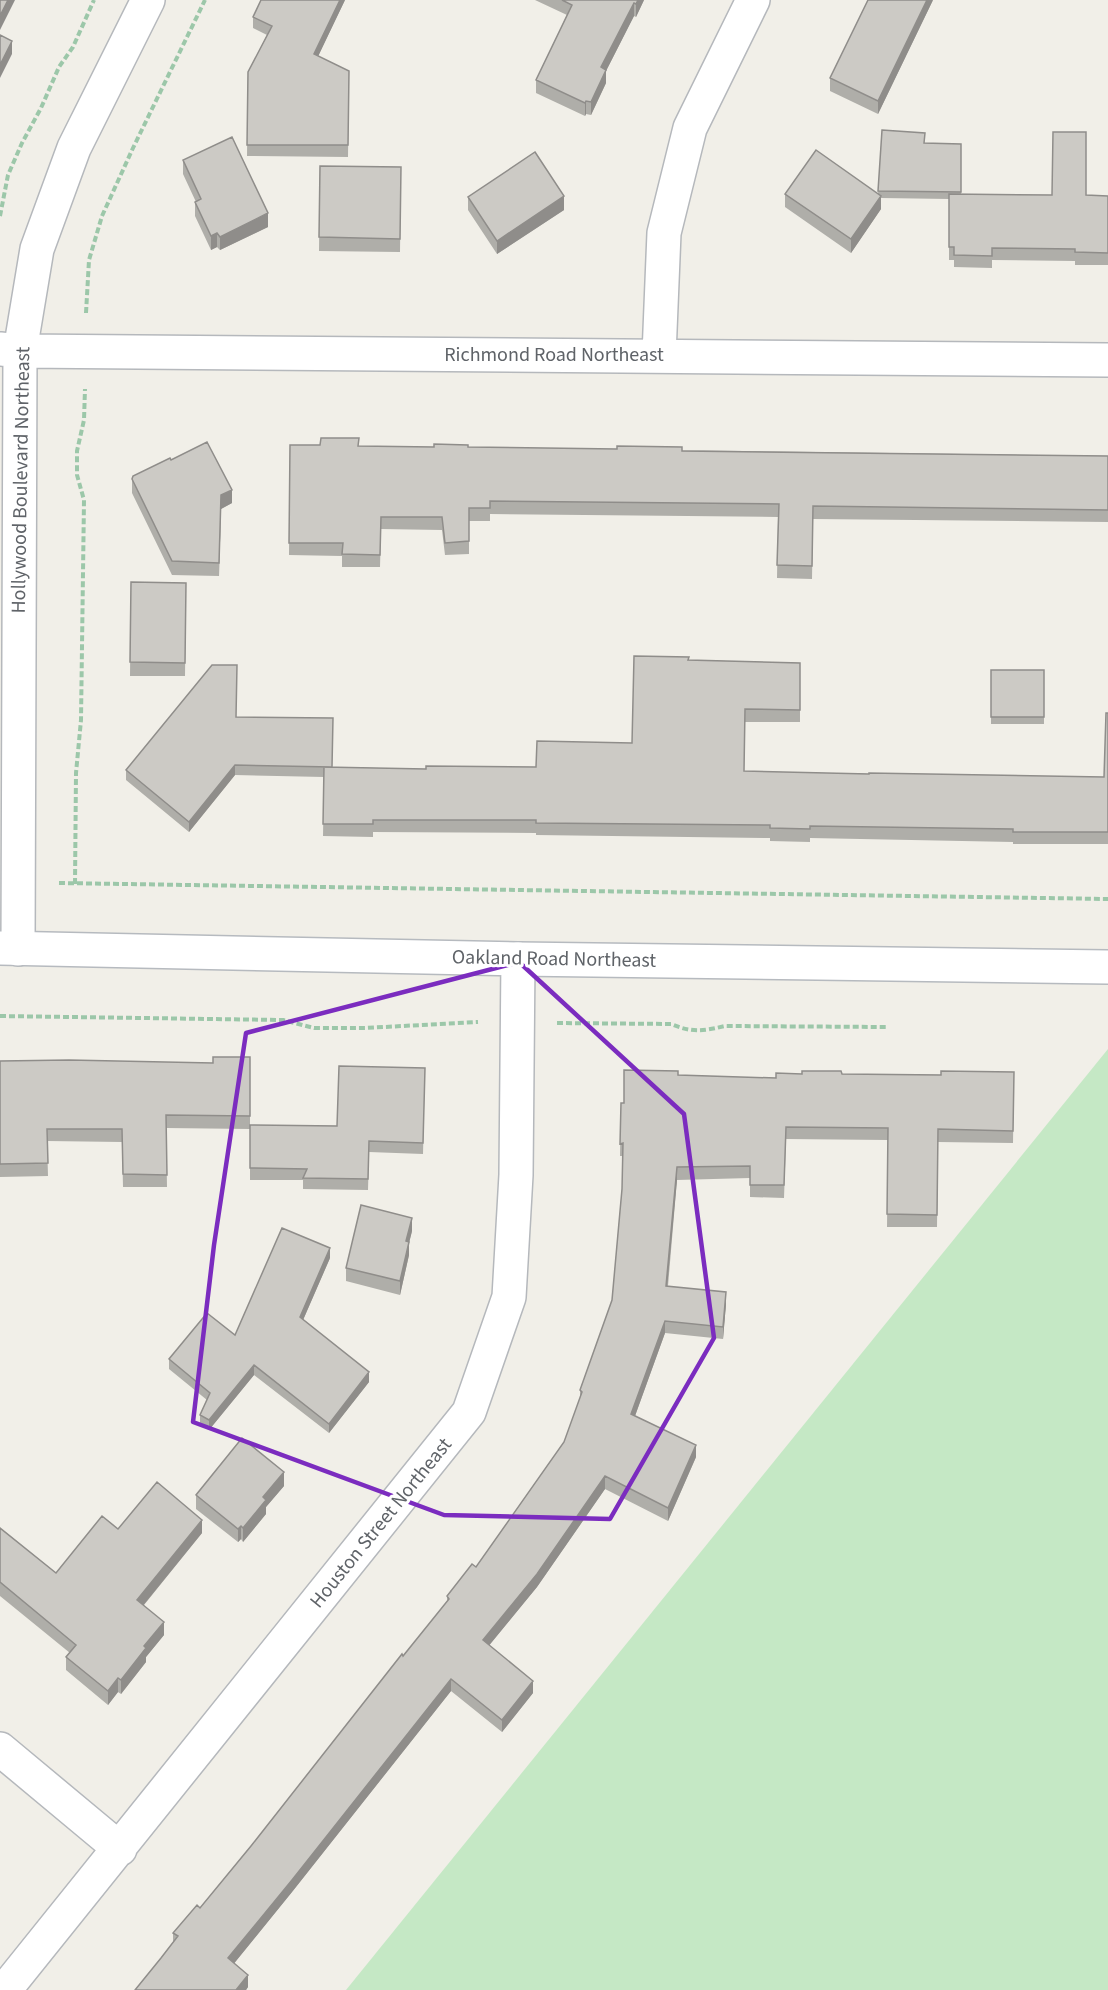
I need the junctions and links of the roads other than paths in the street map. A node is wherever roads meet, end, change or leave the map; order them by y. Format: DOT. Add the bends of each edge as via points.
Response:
graph roads {
  1 [pos="148,0"];
  2 [pos="753,0"];
  3 [pos="10,350"];
  4 [pos="658,356"];
  5 [pos="1108,360"];
  6 [pos="9,949"];
  7 [pos="518,959"];
  8 [pos="1108,967"];
  9 [pos="0,1749"];
  10 [pos="120,1849"];
  11 [pos="2,1990"];
  1 -- 3 [label="street, Hollywood Boulevard Northeast" via="74,148 37,249"];
  2 -- 4 [label="street" via="690,128 664,233"];
  3 -- 4 [label="street, Richmond Road Northeast"];
  3 -- 6 [label="street, Hollywood Boulevard Northeast"];
  4 -- 5 [label="street, Richmond Road Northeast"];
  6 -- 7 [label="street, Oakland Road Northeast"];
  7 -- 8 [label="street, Oakland Road Northeast"];
  7 -- 10 [label="street, Houston Street Northeast" via="516,1175 509,1297 470,1412"];
  9 -- 10 [label="street"];
  10 -- 11 [label="street, Houston Street Northeast"];
}
